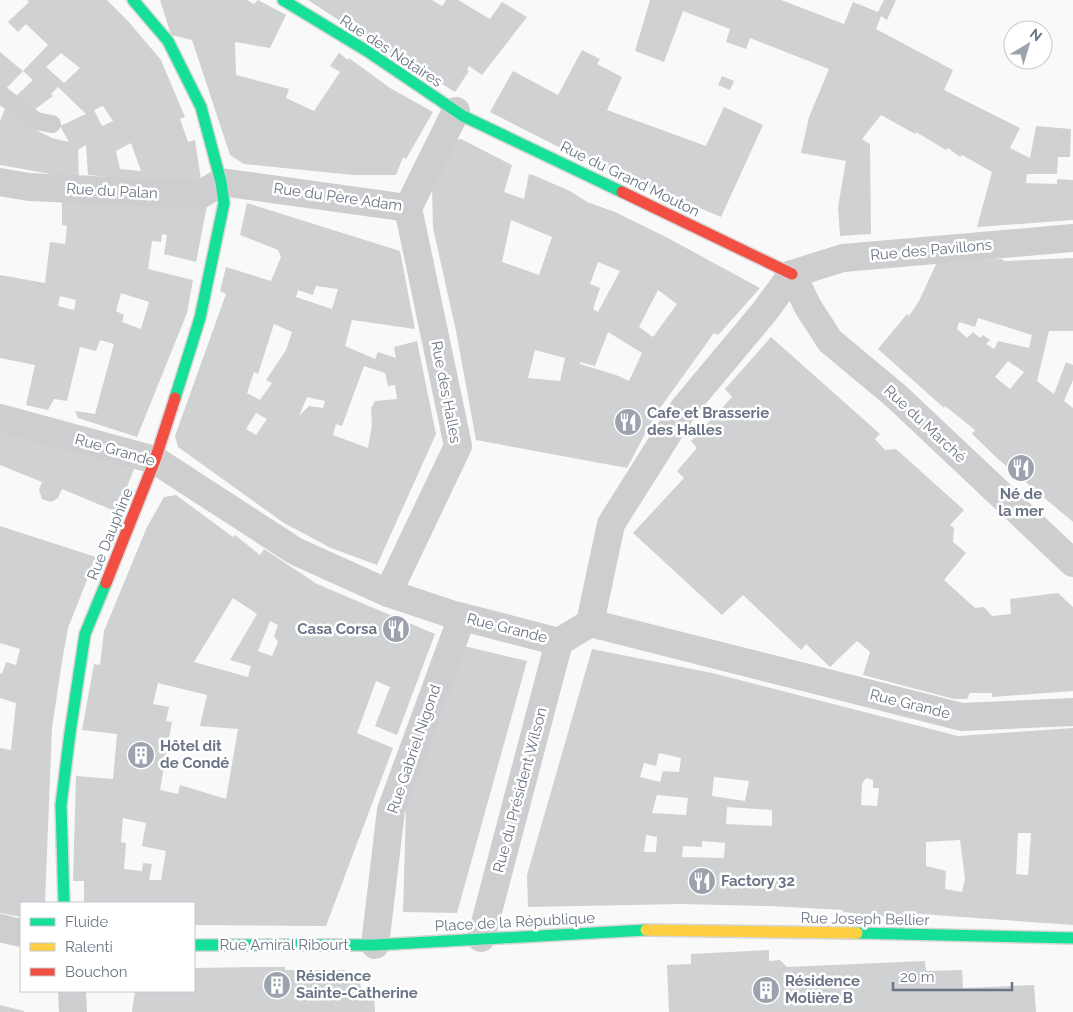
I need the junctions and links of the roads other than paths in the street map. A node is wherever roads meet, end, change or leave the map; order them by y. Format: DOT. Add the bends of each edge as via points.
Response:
graph roads {
  1 [pos="134,0"];
  2 [pos="283,0"];
  3 [pos="0,94"];
  4 [pos="456,111"];
  5 [pos="52,124"];
  6 [pos="0,182"];
  7 [pos="221,182"];
  8 [pos="408,208"];
  9 [pos="1073,238"];
  10 [pos="792,274"];
  11 [pos="0,418"];
  12 [pos="155,460"];
  13 [pos="1073,563"];
  14 [pos="388,593"];
  15 [pos="456,615"];
  16 [pos="590,623"];
  17 [pos="559,642"];
  18 [pos="1073,712"];
  19 [pos="64,902"];
  20 [pos="0,928"];
  21 [pos="657,929"];
  22 [pos="20,933"];
  23 [pos="481,938"];
  24 [pos="1073,938"];
  25 [pos="195,945"];
  26 [pos="375,945"];
  27 [pos="72,992"];
  28 [pos="72,1012"];
  1 -- 7 [label="street, Rue Dauphine" via="168,41 201,107"];
  2 -- 4 [label="street, Rue des Notaires"];
  3 -- 5 [label="lane" via="36,121"];
  4 -- 8 [label="street, Rue du Père Adam"];
  4 -- 10 [label="street, Rue du Grand Mouton"];
  6 -- 7 [label="street, Rue du Palan" via="29,187 200,195"];
  7 -- 8 [label="street, Rue du Père Adam"];
  7 -- 12 [label="street, Rue Dauphine" via="224,203 200,318"];
  8 -- 14 [label="street, Rue des Halles" via="458,446"];
  9 -- 10 [label="street, Rue des Pavillons" via="843,258"];
  10 -- 13 [label="street, Rue du Marché" via="830,341 896,396"];
  10 -- 16 [label="street" via="684,408 611,524"];
  11 -- 12 [label="street, Rue Grande"];
  12 -- 14 [label="street, Rue Grande" via="295,551"];
  12 -- 19 [label="street, Rue Dauphine" via="85,634 62,805"];
  14 -- 15 [label="street, Rue Grande"];
  15 -- 17 [label="street, Rue Grande"];
  15 -- 26 [label="street, Rue Gabriel Nigond" via="391,810"];
  16 -- 17 [label="street, Rue Grande"];
  16 -- 18 [label="street, Rue Grande" via="962,717"];
  17 -- 23 [label="street, Rue du Président Wilson"];
  20 -- 22 [label="street"];
  21 -- 23 [label="street, Place de la République"];
  21 -- 24 [label="street, Rue Joseph Bellier"];
  23 -- 26 [label="street, Place de la République"];
  25 -- 26 [label="street, Rue Amiral Ribourt"];
  27 -- 28 [label="street"];
}
